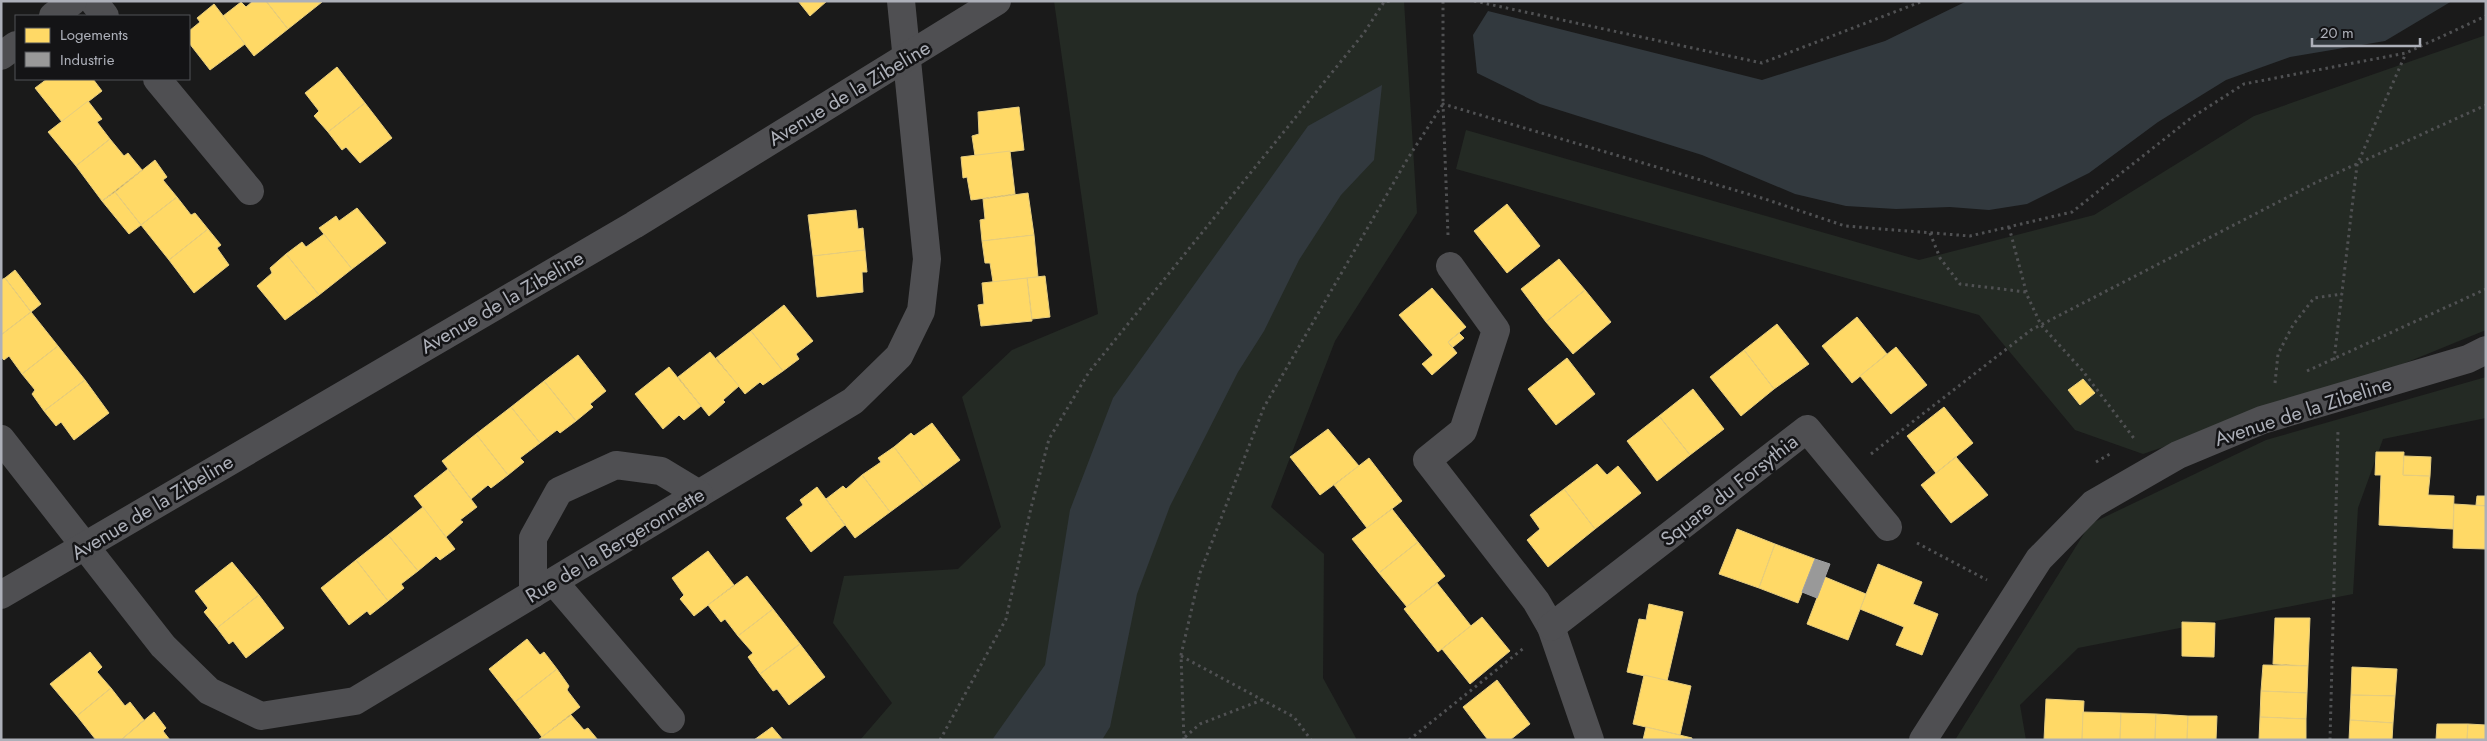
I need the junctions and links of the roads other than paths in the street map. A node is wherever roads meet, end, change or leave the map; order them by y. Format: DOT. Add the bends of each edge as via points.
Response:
graph roads {
  1 [pos="72,1"];
  2 [pos="93,1"];
  3 [pos="901,1"];
  4 [pos="997,1"];
  5 [pos="54,15"];
  6 [pos="104,15"];
  7 [pos="15,46"];
  8 [pos="1,56"];
  9 [pos="908,58"];
  10 [pos="158,80"];
  11 [pos="250,191"];
  12 [pos="1450,266"];
  13 [pos="2486,350"];
  14 [pos="1,439"];
  15 [pos="699,494"];
  16 [pos="1888,527"];
  17 [pos="84,547"];
  18 [pos="543,588"];
  19 [pos="1,595"];
  20 [pos="1551,627"];
  21 [pos="671,719"];
  22 [pos="1590,740"];
  23 [pos="1924,740"];
  1 -- 5 [label="street"];
  2 -- 6 [label="street"];
  3 -- 9 [label="street, Rue de la Bergeronnette"];
  4 -- 9 [label="street, Avenue de la Zibeline"];
  7 -- 8 [label="street"];
  9 -- 15 [label="street, Rue de la Bergeronnette" via="927,260 921,311 899,356 853,401"];
  9 -- 17 [label="street, Avenue de la Zibeline" via="634,225"];
  10 -- 11 [label="street"];
  12 -- 20 [label="street" via="1496,330 1463,431 1427,460 1536,601"];
  13 -- 23 [label="street, Avenue de la Zibeline" via="2468,359 2262,420 2178,455 2093,504 2039,560"];
  14 -- 17 [label="street, Rue de la Bergeronnette"];
  15 -- 18 [label="street, Rue de la Bergeronnette"];
  15 -- 18 [label="street" via="661,471 616,465 560,491 533,538"];
  16 -- 20 [label="street, Square du Forsythia" via="1807,430"];
  17 -- 18 [label="street, Rue de la Bergeronnette" via="164,646 209,691 261,716 355,702"];
  17 -- 19 [label="street, Avenue de la Zibeline"];
  18 -- 21 [label="street"];
  20 -- 22 [label="street"];
}
